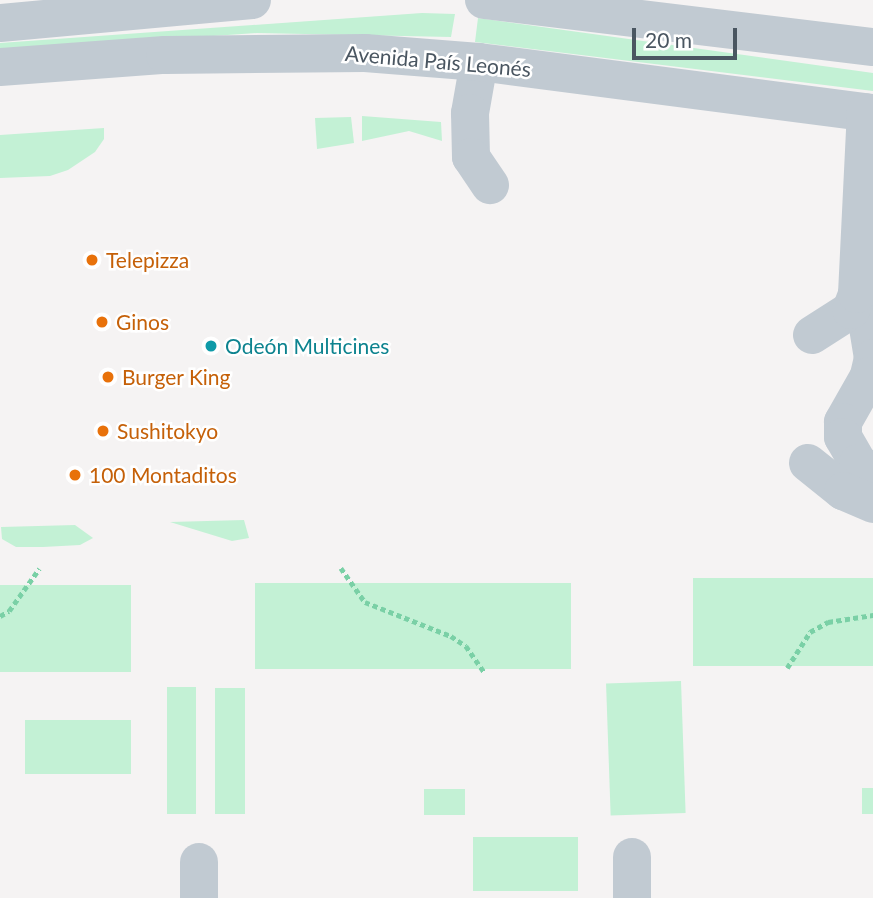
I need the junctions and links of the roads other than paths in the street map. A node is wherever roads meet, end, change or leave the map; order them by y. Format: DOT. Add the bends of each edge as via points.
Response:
graph roads {
  1 [pos="252,0"];
  2 [pos="484,0"];
  3 [pos="0,23"];
  4 [pos="873,47"];
  5 [pos="479,62"];
  6 [pos="0,67"];
  7 [pos="870,113"];
  8 [pos="490,185"];
  9 [pos="857,294"];
  10 [pos="812,335"];
  11 [pos="871,374"];
  12 [pos="808,463"];
  13 [pos="873,473"];
  14 [pos="873,504"];
  15 [pos="632,857"];
  16 [pos="632,898"];
  1 -- 3 [label="street"];
  2 -- 4 [label="street"];
  5 -- 6 [label="street, Avenida País Leonés" via="264,51"];
  5 -- 7 [label="street, Avenida País Leonés"];
  5 -- 8 [label="street" via="470,113 471,157"];
  7 -- 9 [label="street"];
  9 -- 10 [label="street" via="843,317"];
  9 -- 11 [label="street" via="866,315"];
  11 -- 13 [label="street" via="844,422 843,437 858,463"];
  12 -- 14 [label="street" via="843,491"];
  15 -- 16 [label="street"];
}
